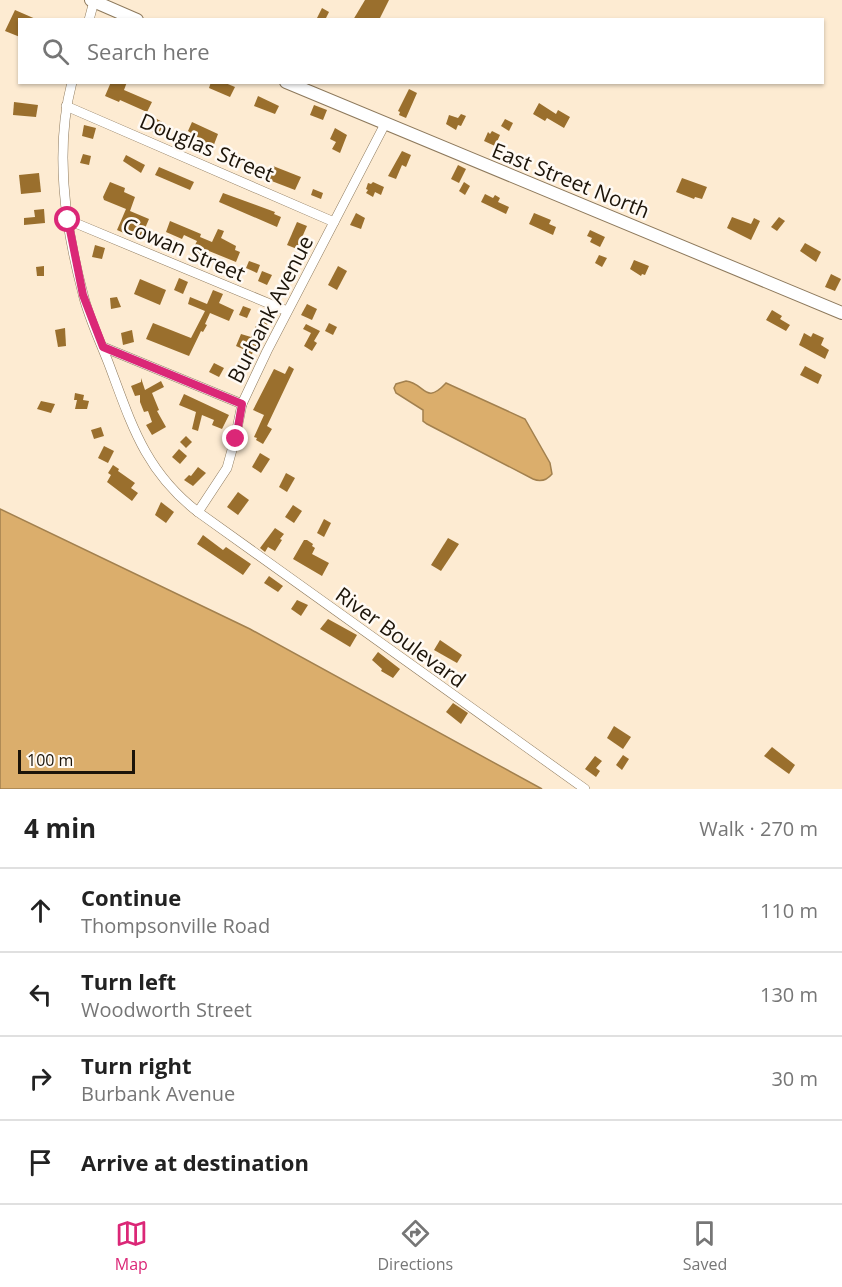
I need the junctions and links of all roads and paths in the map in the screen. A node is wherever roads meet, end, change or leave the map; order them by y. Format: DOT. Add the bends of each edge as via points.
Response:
graph roads {
  1 [pos="93,0"];
  2 [pos="89,18"];
  3 [pos="133,18"];
  4 [pos="72,84"];
  5 [pos="291,84"];
  6 [pos="66,106"];
  7 [pos="385,124"];
  8 [pos="68,220"];
  9 [pos="334,222"];
  10 [pos="287,311"];
  11 [pos="842,313"];
  12 [pos="103,347"];
  13 [pos="242,404"];
  14 [pos="198,512"];
  15 [pos="585,789"];
  1 -- 2 [label="street"];
  1 -- 3 [label="main road"];
  4 -- 6 [label="street, River Boulevard"];
  5 -- 7 [label="main road, East Street North"];
  6 -- 8 [label="street, River Boulevard" via="63,160"];
  6 -- 9 [label="street, Douglas Street"];
  7 -- 9 [label="street, Burbank Avenue"];
  7 -- 11 [label="main road, East Street North"];
  8 -- 10 [label="street, Cowan Street"];
  8 -- 12 [label="street, River Boulevard" via="83,295"];
  9 -- 10 [label="street, Burbank Avenue"];
  10 -- 13 [label="street, Burbank Avenue"];
  12 -- 13 [label="street"];
  12 -- 14 [label="street, River Boulevard" via="129,419 153,468 173,492"];
  13 -- 14 [label="street, Burbank Avenue" via="227,468"];
  14 -- 15 [label="street, River Boulevard"];
}
